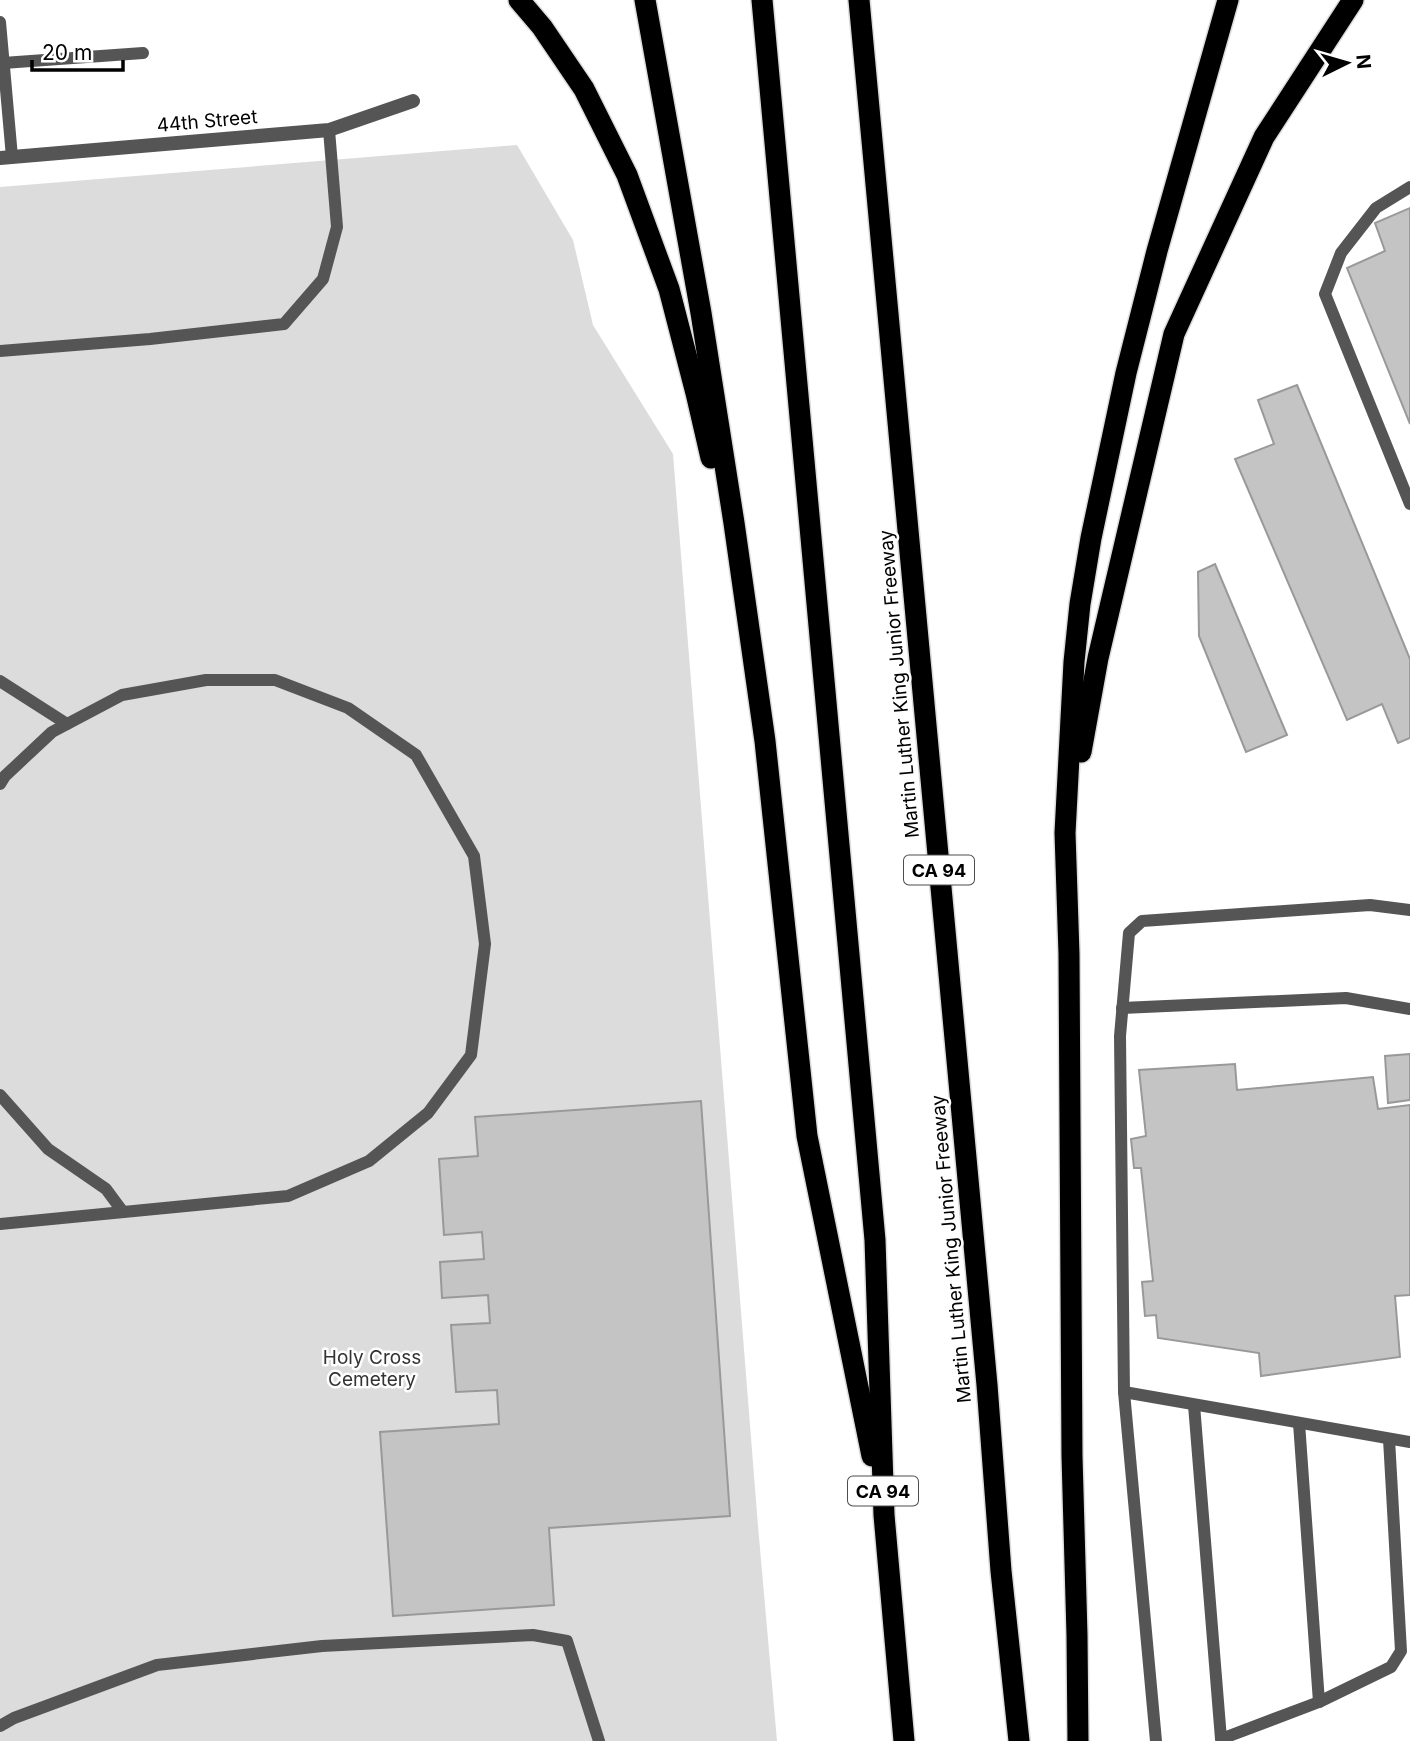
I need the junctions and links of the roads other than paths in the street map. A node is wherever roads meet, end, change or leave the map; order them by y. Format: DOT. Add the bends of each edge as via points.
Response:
graph roads {
  1 [pos="519,0"];
  2 [pos="645,0"];
  3 [pos="762,0"];
  4 [pos="859,0"];
  5 [pos="1228,0"];
  6 [pos="1353,0"];
  7 [pos="0,23"];
  8 [pos="144,53"];
  9 [pos="3,63"];
  10 [pos="413,101"];
  11 [pos="329,130"];
  12 [pos="6,157"];
  13 [pos="1410,187"];
  14 [pos="0,351"];
  15 [pos="1410,504"];
  16 [pos="748,626"];
  17 [pos="0,681"];
  18 [pos="67,724"];
  19 [pos="0,784"];
  20 [pos="1065,833"];
  21 [pos="1410,910"];
  22 [pos="1122,1008"];
  23 [pos="1410,1009"];
  24 [pos="0,1095"];
  25 [pos="123,1212"];
  26 [pos="0,1224"];
  27 [pos="1124,1392"];
  28 [pos="1194,1405"];
  29 [pos="1298,1423"];
  30 [pos="1388,1439"];
  31 [pos="1410,1442"];
  32 [pos="884,1515"];
  33 [pos="1319,1702"];
  34 [pos="0,1726"];
  35 [pos="599,1741"];
  36 [pos="904,1741"];
  37 [pos="1019,1741"];
  38 [pos="1078,1741"];
  39 [pos="1156,1741"];
  1 -- 16 [label="highway" via="584,89 632,188 672,302"];
  2 -- 16 [label="highway" via="701,313"];
  3 -- 32 [label="highway, CA 94" via="875,1240"];
  4 -- 37 [label="highway, Martin Luther King Junior Freeway / CA 94"];
  5 -- 20 [label="highway" via="1157,251 1091,538 1074,662"];
  6 -- 20 [label="highway" via="1264,137 1174,334 1098,658"];
  7 -- 9 [label="lane"];
  8 -- 9 [label="lane"];
  9 -- 12 [label="lane"];
  10 -- 11 [label="street, 44th Street"];
  11 -- 12 [label="street, 44th Street"];
  11 -- 14 [label="lane" via="337,226 323,278 284,324"];
  13 -- 15 [label="lane" via="1376,208 1341,253 1325,294"];
  16 -- 32 [label="highway" via="765,741 807,1136"];
  17 -- 18 [label="lane"];
  18 -- 19 [label="lane" via="52,732"];
  18 -- 25 [label="lane" via="122,695 206,680 275,680 348,708 416,755 474,856 485,944 471,1055 428,1113 369,1161 288,1196"];
  20 -- 38 [label="highway"];
  21 -- 22 [label="lane" via="1370,905 1142,921 1129,933"];
  22 -- 23 [label="lane" via="1346,998"];
  22 -- 27 [label="lane"];
  24 -- 25 [label="lane" via="48,1149 106,1189"];
  25 -- 26 [label="lane"];
  27 -- 28 [label="lane"];
  27 -- 39 [label="lane"];
  28 -- 29 [label="lane"];
  28 -- 33 [label="lane" via="1221,1739"];
  29 -- 30 [label="lane"];
  29 -- 33 [label="lane"];
  30 -- 31 [label="lane"];
  30 -- 33 [label="lane" via="1401,1651 1391,1667"];
  32 -- 36 [label="highway, CA 94"];
  34 -- 35 [label="lane" via="157,1665 322,1646 533,1635 567,1641"];
}
